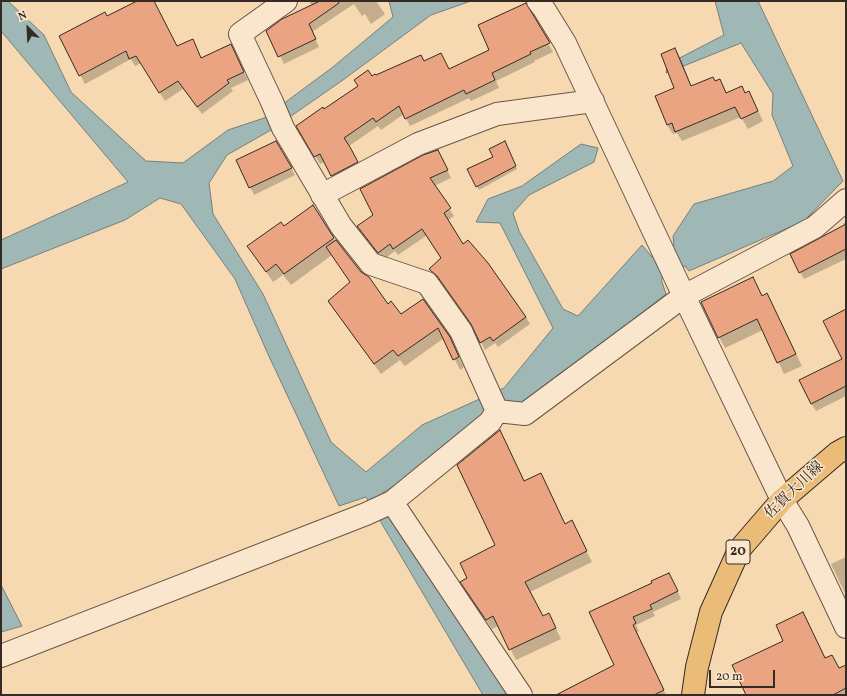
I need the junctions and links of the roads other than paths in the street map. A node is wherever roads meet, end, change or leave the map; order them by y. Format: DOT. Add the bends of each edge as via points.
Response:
graph roads {
  1 [pos="286,1"];
  2 [pos="538,1"];
  3 [pos="593,101"];
  4 [pos="322,195"];
  5 [pos="846,200"];
  6 [pos="679,287"];
  7 [pos="497,411"];
  8 [pos="846,448"];
  9 [pos="782,500"];
  10 [pos="392,502"];
  11 [pos="846,627"];
  12 [pos="1,656"];
  13 [pos="521,695"];
  14 [pos="693,695"];
  1 -- 4 [label="street" via="240,34 283,128"];
  2 -- 3 [label="street" via="565,43"];
  3 -- 4 [label="street" via="497,114 418,144"];
  3 -- 6 [label="street"];
  4 -- 7 [label="street" via="371,264 427,283 461,331"];
  5 -- 6 [label="street" via="814,227"];
  6 -- 7 [label="street" via="524,414"];
  6 -- 9 [label="street"];
  7 -- 10 [label="street" via="490,422"];
  8 -- 9 [label="main road, 佐賀大川線 / 20"];
  9 -- 11 [label="street" via="798,526"];
  9 -- 14 [label="main road, 佐賀大川線 / 20" via="739,550 710,612"];
  10 -- 12 [label="street"];
  10 -- 13 [label="street"];
}
